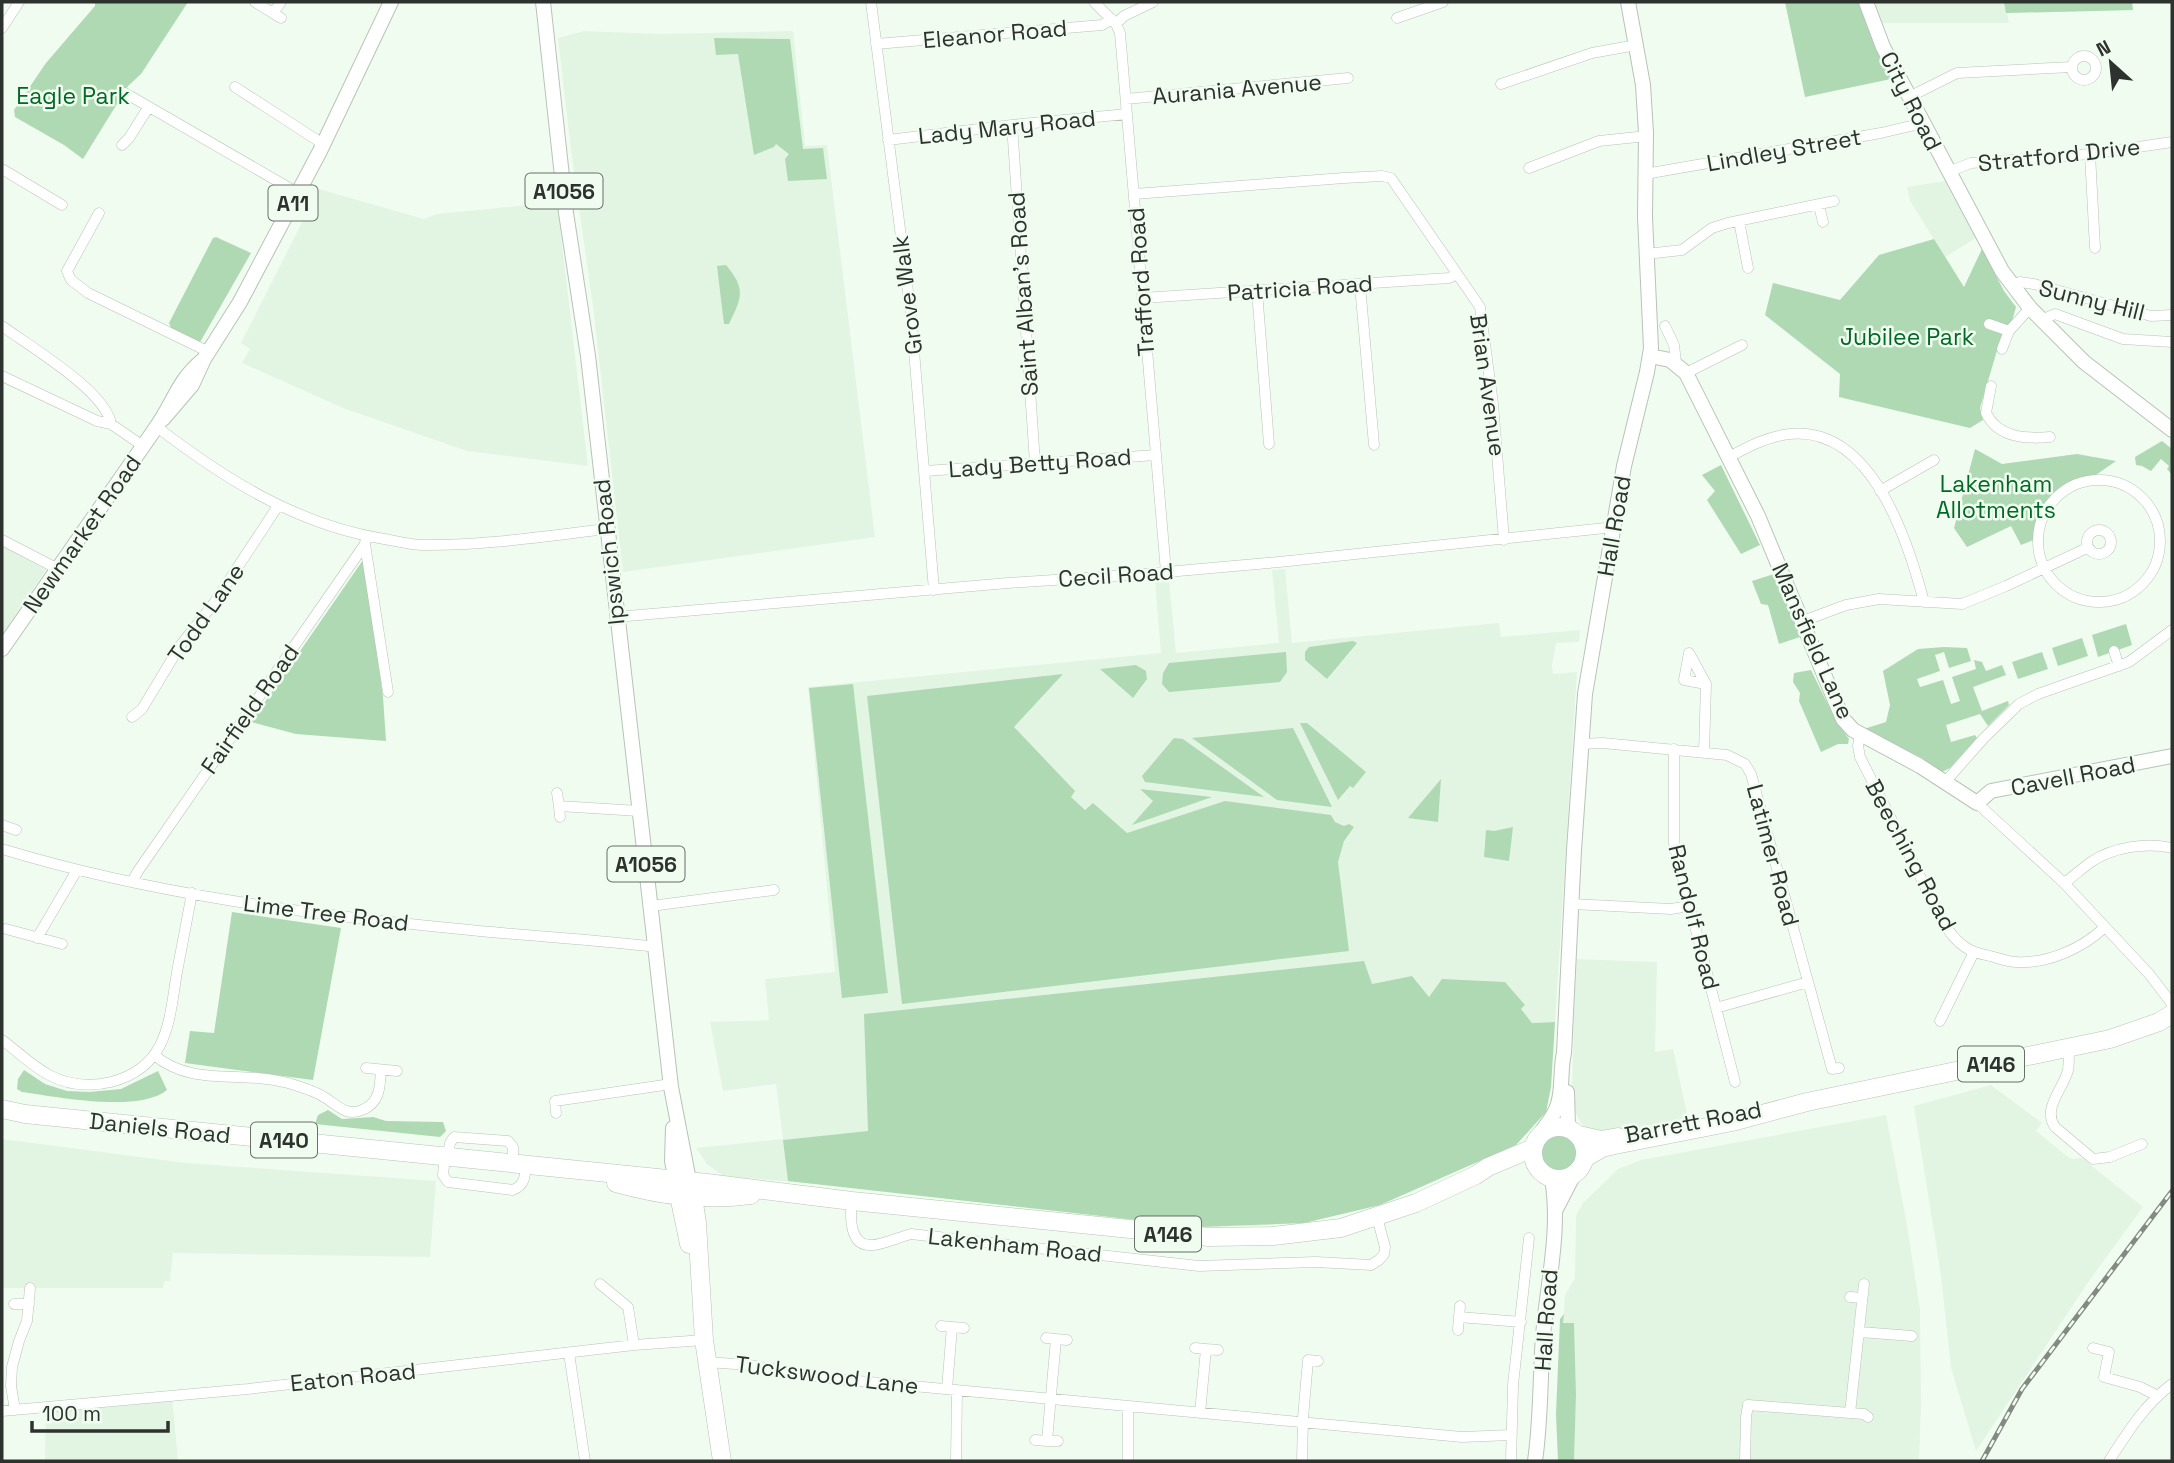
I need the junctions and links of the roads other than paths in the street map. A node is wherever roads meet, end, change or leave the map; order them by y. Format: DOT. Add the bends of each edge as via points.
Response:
graph roads {
  1 [pos="19,2"];
  2 [pos="255,2"];
  3 [pos="281,2"];
  4 [pos="391,2"];
  5 [pos="543,2"];
  6 [pos="871,2"];
  7 [pos="1094,2"];
  8 [pos="1153,2"];
  9 [pos="1443,2"];
  10 [pos="1628,2"];
  11 [pos="1866,2"];
  12 [pos="1397,18"];
  13 [pos="1114,22"];
  14 [pos="2,29"];
  15 [pos="876,44"];
  16 [pos="1636,45"];
  17 [pos="2072,67"];
  18 [pos="1348,78"];
  19 [pos="1501,84"];
  20 [pos="235,87"];
  21 [pos="125,93"];
  22 [pos="1909,97"];
  23 [pos="1126,99"];
  24 [pos="148,108"];
  25 [pos="1126,114"];
  26 [pos="1923,123"];
  27 [pos="1012,125"];
  28 [pos="1647,136"];
  29 [pos="888,140"];
  30 [pos="2172,142"];
  31 [pos="323,144"];
  32 [pos="122,145"];
  33 [pos="2090,154"];
  34 [pos="1529,167"];
  35 [pos="2,169"];
  36 [pos="1948,172"];
  37 [pos="1645,174"];
  38 [pos="298,193"];
  39 [pos="1134,194"];
  40 [pos="1834,201"];
  41 [pos="62,205"];
  42 [pos="1819,206"];
  43 [pos="99,214"];
  44 [pos="1739,221"];
  45 [pos="1823,222"];
  46 [pos="2095,248"];
  47 [pos="1646,254"];
  48 [pos="1748,268"];
  49 [pos="1457,274"];
  50 [pos="1360,285"];
  51 [pos="2012,285"];
  52 [pos="1257,291"];
  53 [pos="1142,298"];
  54 [pos="2029,308"];
  55 [pos="2172,315"];
  56 [pos="2041,320"];
  57 [pos="2073,320"];
  58 [pos="1989,324"];
  59 [pos="2,326"];
  60 [pos="1665,326"];
  61 [pos="2008,331"];
  62 [pos="2054,333"];
  63 [pos="2172,342"];
  64 [pos="1742,345"];
  65 [pos="2002,349"];
  66 [pos="207,356"];
  67 [pos="1650,356"];
  68 [pos="1681,368"];
  69 [pos="2,376"];
  70 [pos="1991,386"];
  71 [pos="160,423"];
  72 [pos="111,424"];
  73 [pos="2172,430"];
  74 [pos="2050,437"];
  75 [pos="1269,444"];
  76 [pos="1374,445"];
  77 [pos="143,446"];
  78 [pos="1156,455"];
  79 [pos="1729,457"];
  80 [pos="1934,460"];
  81 [pos="1035,463"];
  82 [pos="925,471"];
  83 [pos="1881,491"];
  84 [pos="278,506"];
  85 [pos="1615,527"];
  86 [pos="607,529"];
  87 [pos="2,540"];
  88 [pos="366,540"];
  89 [pos="1504,540"];
  90 [pos="2087,548"];
  91 [pos="2044,568"];
  92 [pos="58,569"];
  93 [pos="1166,572"];
  94 [pos="934,590"];
  95 [pos="1924,602"];
  96 [pos="616,617"];
  97 [pos="1803,621"];
  98 [pos="2172,630"];
  99 [pos="2,649"];
  100 [pos="2114,651"];
  101 [pos="2119,666"];
  102 [pos="1706,684"];
  103 [pos="388,692"];
  104 [pos="132,717"];
  105 [pos="1860,734"];
  106 [pos="1580,744"];
  107 [pos="1674,750"];
  108 [pos="1704,752"];
  109 [pos="2172,757"];
  110 [pos="1946,781"];
  111 [pos="557,793"];
  112 [pos="1977,803"];
  113 [pos="639,811"];
  114 [pos="2,825"];
  115 [pos="16,830"];
  116 [pos="2172,848"];
  117 [pos="2,849"];
  118 [pos="77,870"];
  119 [pos="132,882"];
  120 [pos="2064,883"];
  121 [pos="774,890"];
  122 [pos="192,893"];
  123 [pos="1572,904"];
  124 [pos="651,906"];
  125 [pos="1689,906"];
  126 [pos="2105,927"];
  127 [pos="6,929"];
  128 [pos="37,938"];
  129 [pos="62,944"];
  130 [pos="656,947"];
  131 [pos="1974,952"];
  132 [pos="1808,982"];
  133 [pos="2172,1004"];
  134 [pos="1716,1008"];
  135 [pos="2172,1014"];
  136 [pos="1940,1021"];
  137 [pos="2,1040"];
  138 [pos="2068,1048"];
  139 [pos="1564,1053"];
  140 [pos="154,1055"];
  141 [pos="366,1068"];
  142 [pos="1832,1069"];
  143 [pos="381,1070"];
  144 [pos="397,1072"];
  145 [pos="1735,1082"];
  146 [pos="671,1084"];
  147 [pos="1807,1102"];
  148 [pos="2,1110"];
  149 [pos="555,1113"];
  150 [pos="1573,1132"];
  151 [pos="1536,1141"];
  152 [pos="2142,1144"];
  153 [pos="446,1156"];
  154 [pos="1585,1157"];
  155 [pos="519,1164"];
  156 [pos="1476,1175"];
  157 [pos="1573,1176"];
  158 [pos="1547,1177"];
  159 [pos="684,1189"];
  160 [pos="852,1201"];
  161 [pos="1555,1211"];
  162 [pos="1377,1217"];
  163 [pos="1529,1238"];
  164 [pos="600,1284"];
  165 [pos="1864,1284"];
  166 [pos="30,1288"];
  167 [pos="1850,1297"];
  168 [pos="1862,1298"];
  169 [pos="14,1304"];
  170 [pos="29,1304"];
  171 [pos="1521,1322"];
  172 [pos="964,1328"];
  173 [pos="1458,1331"];
  174 [pos="1860,1332"];
  175 [pos="1912,1336"];
  176 [pos="1056,1339"];
  177 [pos="704,1340"];
  178 [pos="634,1346"];
  179 [pos="2093,1348"];
  180 [pos="1218,1350"];
  181 [pos="569,1353"];
  182 [pos="1308,1360"];
  183 [pos="707,1362"];
  184 [pos="2172,1384"];
  185 [pos="952,1390"];
  186 [pos="2158,1396"];
  187 [pos="1051,1399"];
  188 [pos="1128,1408"];
  189 [pos="15,1410"];
  190 [pos="2,1411"];
  191 [pos="1200,1413"];
  192 [pos="1850,1413"];
  193 [pos="1868,1417"];
  194 [pos="1303,1422"];
  195 [pos="1540,1429"];
  196 [pos="1511,1435"];
  197 [pos="1035,1440"];
  198 [pos="585,1461"];
  199 [pos="723,1461"];
  200 [pos="956,1461"];
  201 [pos="1128,1461"];
  202 [pos="1302,1461"];
  203 [pos="1511,1461"];
  204 [pos="1535,1461"];
  205 [pos="1542,1461"];
  206 [pos="1745,1461"];
  207 [pos="2109,1461"];
  1 -- 14 [label="street"];
  2 -- 3 [label="street" via="277,16"];
  4 -- 31 [label="street, Newmarket Road / A11"];
  5 -- 86 [label="street, Ipswich Road / A1056"];
  6 -- 15 [label="street, Grove Walk"];
  7 -- 13 [label="street"];
  8 -- 13 [label="street, Eleanor Road"];
  9 -- 12 [label="street"];
  10 -- 16 [label="street, Hall Road"];
  11 -- 22 [label="street, City Road"];
  13 -- 15 [label="street, Eleanor Road"];
  13 -- 23 [label="street, Trafford Road" via="1120,33"];
  15 -- 29 [label="street, Grove Walk"];
  16 -- 19 [label="street" via="1592,53"];
  16 -- 28 [label="street, Hall Road"];
  17 -- 22 [label="street" via="1956,73"];
  18 -- 23 [label="street, Aurania Avenue"];
  20 -- 31 [label="street"];
  21 -- 24 [label="street"];
  22 -- 26 [label="street, City Road"];
  23 -- 25 [label="street, Trafford Road"];
  24 -- 32 [label="street"];
  24 -- 38 [label="street"];
  25 -- 27 [label="street, Lady Mary Road"];
  25 -- 39 [label="street, Trafford Road"];
  26 -- 36 [label="street, City Road"];
  26 -- 37 [label="street, Lindley Street"];
  27 -- 29 [label="street, Lady Mary Road"];
  27 -- 81 [label="street, Saint Alban's Road"];
  28 -- 34 [label="street" via="1599,141"];
  28 -- 37 [label="street, Hall Road"];
  29 -- 82 [label="street, Grove Walk"];
  30 -- 33 [label="street, Stratford Drive"];
  31 -- 38 [label="street, Newmarket Road / A11"];
  33 -- 36 [label="street, Stratford Drive" via="1971,163"];
  33 -- 46 [label="street"];
  35 -- 41 [label="street"];
  36 -- 51 [label="street, City Road"];
  37 -- 47 [label="street, Hall Road"];
  38 -- 66 [label="street, Newmarket Road / A11"];
  39 -- 49 [label="street, Brian Avenue" via="1391,178"];
  39 -- 53 [label="street, Trafford Road"];
  40 -- 42 [label="street"];
  42 -- 44 [label="street"];
  42 -- 45 [label="street"];
  43 -- 66 [label="street" via="67,271 71,280"];
  44 -- 47 [label="street" via="1712,228 1682,250"];
  44 -- 48 [label="street" via="1741,254"];
  47 -- 67 [label="street, Hall Road"];
  49 -- 50 [label="street, Patricia Road"];
  49 -- 89 [label="street, Brian Avenue" via="1480,307"];
  50 -- 52 [label="street, Patricia Road"];
  50 -- 76 [label="street"];
  51 -- 54 [label="street, City Road"];
  51 -- 55 [label="street, Sunny Hill" via="2035,284 2151,316"];
  52 -- 53 [label="street, Patricia Road"];
  52 -- 75 [label="street"];
  53 -- 78 [label="street, Trafford Road"];
  54 -- 56 [label="street, City Road"];
  54 -- 61 [label="street"];
  56 -- 57 [label="street" via="2055,314"];
  56 -- 62 [label="street, City Road"];
  57 -- 62 [label="street"];
  57 -- 63 [label="street" via="2123,339"];
  58 -- 61 [label="street"];
  59 -- 72 [label="street" via="93,392"];
  60 -- 68 [label="street, Mansfield Lane"];
  61 -- 65 [label="street"];
  62 -- 73 [label="street, City Road"];
  64 -- 68 [label="street"];
  66 -- 71 [label="street, Newmarket Road / A11" via="188,372"];
  67 -- 68 [label="street"];
  67 -- 85 [label="street, Hall Road"];
  68 -- 79 [label="street, Mansfield Lane"];
  69 -- 72 [label="street"];
  70 -- 74 [label="street" via="1986,413 1997,427 2015,437"];
  71 -- 77 [label="street, Newmarket Road / A11"];
  71 -- 84 [label="street" via="203,463"];
  72 -- 77 [label="street"];
  77 -- 92 [label="street, Newmarket Road / A11"];
  78 -- 81 [label="street, Lady Betty Road"];
  78 -- 93 [label="street, Trafford Road"];
  79 -- 83 [label="street" via="1764,440 1805,434 1839,445 1867,469"];
  79 -- 97 [label="street, Mansfield Lane"];
  80 -- 83 [label="street"];
  81 -- 82 [label="street, Lady Betty Road"];
  82 -- 94 [label="street, Grove Walk"];
  83 -- 95 [label="street" via="1898,524"];
  84 -- 88 [label="street"];
  84 -- 104 [label="street, Todd Lane" via="142,709"];
  85 -- 89 [label="street, Cecil Road"];
  85 -- 106 [label="street, Hall Road"];
  86 -- 88 [label="street" via="419,545"];
  86 -- 96 [label="street, Ipswich Road / A1056"];
  87 -- 92 [label="street"];
  88 -- 103 [label="street"];
  88 -- 119 [label="street, Fairfield Road"];
  89 -- 93 [label="street, Cecil Road"];
  90 -- 91 [label="street"];
  91 -- 91 [label="street" via="2038,543 2043,518 2072,487 2097,480 2122,485 2145,500 2153,512 2161,537 2157,561 2150,575 2122,598 2102,603 2080,600 2060,588"];
  91 -- 95 [label="street" via="1962,604"];
  92 -- 99 [label="street, Newmarket Road / A11"];
  93 -- 94 [label="street, Cecil Road"];
  94 -- 96 [label="street, Cecil Road"];
  95 -- 97 [label="street" via="1861,601"];
  96 -- 113 [label="street, Ipswich Road / A1056"];
  97 -- 105 [label="street, Mansfield Lane" via="1843,719"];
  98 -- 101 [label="street"];
  100 -- 101 [label="street"];
  101 -- 110 [label="street" via="2019,704"];
  102 -- 108 [label="street"];
  105 -- 110 [label="street, Mansfield Lane"];
  105 -- 131 [label="street, Beeching Road" via="1860,757 1941,918 1950,933"];
  106 -- 107 [label="street, Latimer Road"];
  106 -- 123 [label="street, Hall Road"];
  107 -- 108 [label="street, Latimer Road"];
  107 -- 125 [label="street, Randolf Road" via="1674,837"];
  108 -- 132 [label="street, Latimer Road" via="1738,759 1751,774"];
  109 -- 112 [label="street, Cavell Road" via="1991,791"];
  110 -- 112 [label="street, Mansfield Lane"];
  111 -- 113 [label="street" via="559,812"];
  112 -- 120 [label="street, Mansfield Lane"];
  113 -- 124 [label="street, Ipswich Road / A1056"];
  114 -- 115 [label="street"];
  116 -- 120 [label="street" via="2113,851"];
  117 -- 118 [label="street, Lime Tree Road"];
  118 -- 119 [label="street, Lime Tree Road"];
  118 -- 128 [label="street"];
  119 -- 122 [label="street, Lime Tree Road"];
  120 -- 126 [label="street, Mansfield Lane"];
  121 -- 124 [label="street"];
  122 -- 130 [label="street, Lime Tree Road" via="461,930"];
  122 -- 140 [label="street" via="170,1025"];
  123 -- 125 [label="street"];
  123 -- 139 [label="street, Hall Road"];
  124 -- 130 [label="street, Ipswich Road / A1056"];
  125 -- 134 [label="street, Randolf Road"];
  126 -- 131 [label="street, Beeching Road" via="2071,950 2041,959 2016,962"];
  126 -- 133 [label="street, Mansfield Lane"];
  127 -- 128 [label="street"];
  128 -- 129 [label="street"];
  130 -- 146 [label="street, Ipswich Road / A1056"];
  131 -- 136 [label="street"];
  132 -- 134 [label="street"];
  132 -- 142 [label="street, Latimer Road"];
  134 -- 145 [label="street, Randolf Road"];
  135 -- 138 [label="highway, Barrett Road / A146" via="2135,1031"];
  137 -- 140 [label="street" via="48,1075 89,1086 134,1073"];
  138 -- 147 [label="highway, Barrett Road / A146"];
  138 -- 152 [label="street" via="2066,1077 2050,1115 2055,1127 2093,1158 2110,1157"];
  139 -- 150 [label="street, Hall Road" via="1566,1104"];
  139 -- 151 [label="street, Hall Road" via="1559,1101"];
  140 -- 143 [label="street" via="172,1068 193,1074 284,1082 348,1112 361,1111 374,1102 380,1092"];
  141 -- 143 [label="street"];
  143 -- 144 [label="street"];
  146 -- 149 [label="street" via="555,1101"];
  146 -- 159 [label="street, Ipswich Road / A1056"];
  147 -- 150 [label="highway, Barrett Road / A146" via="1601,1140"];
  147 -- 154 [label="highway, Barrett Road / A146" via="1602,1148"];
  148 -- 153 [label="highway, Daniels Road / A140"];
  150 -- 151 [label="highway, A146" via="1559,1126 1549,1128"];
  150 -- 154 [label="highway, Hall Road" via="1585,1146"];
  151 -- 156 [label="highway, Lakenham Road / A146"];
  151 -- 158 [label="highway, Hall Road" via="1534,1163"];
  153 -- 155 [label="highway, Daniels Road / A140"];
  153 -- 155 [label="street" via="443,1175 448,1182 513,1190 524,1180"];
  154 -- 157 [label="highway, Hall Road"];
  155 -- 159 [label="highway, Daniels Road / A140" via="561,1169 661,1195"];
  156 -- 158 [label="highway, Lakenham Road / A146" via="1514,1168"];
  156 -- 162 [label="highway, Lakenham Road / A146"];
  157 -- 158 [label="highway, A146"];
  157 -- 161 [label="street, Hall Road"];
  158 -- 161 [label="street, Hall Road"];
  159 -- 160 [label="highway, Lakenham Road / A146" via="719,1199 782,1192"];
  159 -- 177 [label="highway, Ipswich Road" via="697,1223"];
  160 -- 162 [label="highway, Lakenham Road / A146" via="1209,1237 1309,1232"];
  160 -- 162 [label="street, Lakenham Road" via="850,1222 855,1237 868,1246 911,1234 1199,1266 1371,1265 1380,1260 1385,1247"];
  161 -- 195 [label="street, Hall Road"];
  163 -- 171 [label="street, Hall Road"];
  164 -- 178 [label="street" via="628,1307"];
  165 -- 168 [label="street"];
  166 -- 170 [label="street"];
  167 -- 168 [label="street"];
  168 -- 174 [label="street"];
  169 -- 170 [label="street"];
  170 -- 189 [label="street" via="12,1367"];
  171 -- 173 [label="street, Hall Road" via="1460,1312"];
  171 -- 196 [label="street, Hall Road"];
  172 -- 185 [label="street, Tuckswood Lane" via="946,1326"];
  174 -- 175 [label="street"];
  174 -- 192 [label="street"];
  176 -- 187 [label="street"];
  177 -- 178 [label="street, Eaton Road"];
  177 -- 183 [label="highway, Ipswich Road"];
  178 -- 181 [label="street, Eaton Road"];
  179 -- 186 [label="street" via="2109,1352 2104,1377"];
  180 -- 191 [label="street" via="1200,1348"];
  181 -- 189 [label="street, Eaton Road"];
  181 -- 198 [label="street"];
  182 -- 194 [label="street"];
  183 -- 185 [label="street, Tuckswood Lane"];
  183 -- 199 [label="highway, Ipswich Road"];
  184 -- 186 [label="street"];
  185 -- 187 [label="street, Tuckswood Lane"];
  185 -- 200 [label="street"];
  186 -- 207 [label="street"];
  187 -- 188 [label="street, Tuckswood Lane"];
  187 -- 197 [label="street" via="1053,1441"];
  188 -- 191 [label="street, Tuckswood Lane"];
  188 -- 201 [label="street"];
  189 -- 190 [label="street, Eaton Road"];
  191 -- 194 [label="street, Tuckswood Lane"];
  192 -- 193 [label="street"];
  192 -- 206 [label="street" via="1748,1405"];
  194 -- 196 [label="street, Tuckswood Lane" via="1462,1437"];
  194 -- 202 [label="street"];
  195 -- 204 [label="street, Hall Road"];
  195 -- 205 [label="street, Hall Road"];
  196 -- 203 [label="street, Hall Road"];
}
